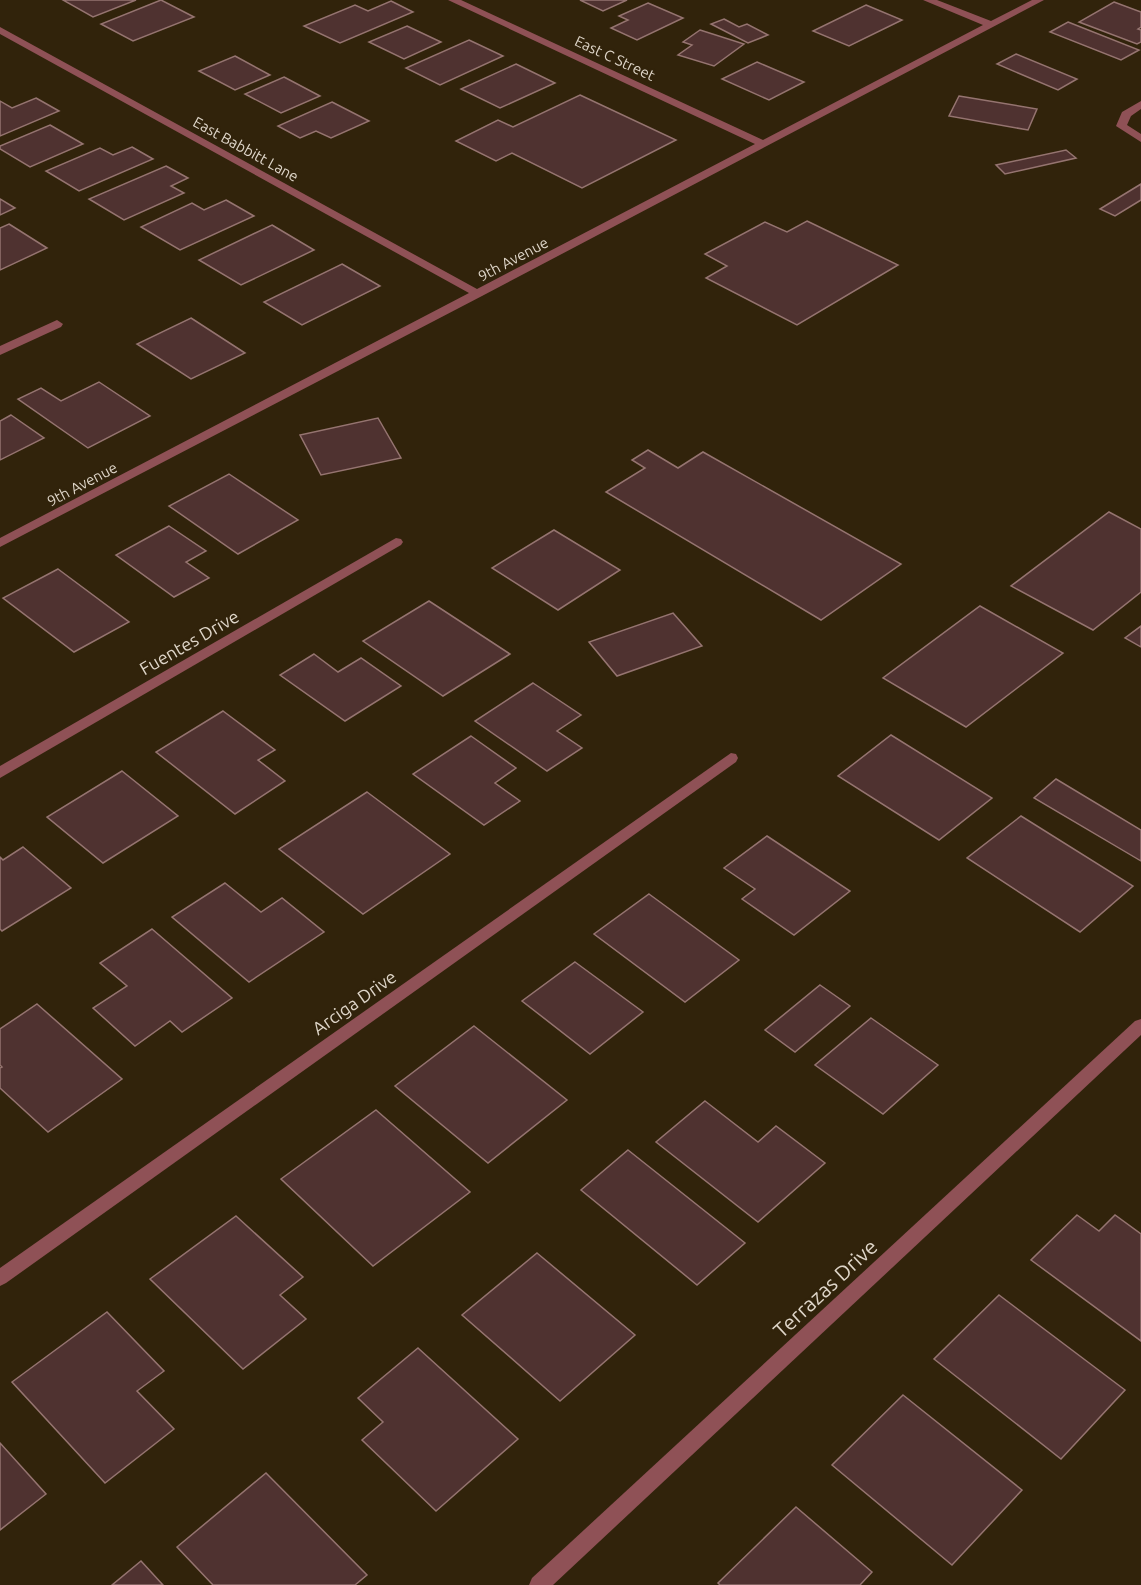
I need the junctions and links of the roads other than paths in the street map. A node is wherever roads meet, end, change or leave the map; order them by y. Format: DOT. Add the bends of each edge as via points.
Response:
graph roads {
  1 [pos="453,0"];
  2 [pos="928,0"];
  3 [pos="1039,0"];
  4 [pos="991,25"];
  5 [pos="0,30"];
  6 [pos="1141,104"];
  7 [pos="1141,139"];
  8 [pos="764,144"];
  9 [pos="478,294"];
  10 [pos="57,324"];
  11 [pos="0,351"];
  12 [pos="396,542"];
  13 [pos="0,543"];
  14 [pos="731,758"];
  15 [pos="0,773"];
  16 [pos="1141,1025"];
  17 [pos="0,1278"];
  18 [pos="539,1585"];
  1 -- 8 [label="street, East C Street"];
  2 -- 4 [label="street"];
  3 -- 4 [label="street, 9th Avenue"];
  4 -- 8 [label="street, 9th Avenue"];
  5 -- 9 [label="street, East Babbitt Lane"];
  6 -- 7 [label="street" via="1126,114 1121,126"];
  8 -- 9 [label="street, 9th Avenue"];
  9 -- 13 [label="street, 9th Avenue"];
  10 -- 11 [label="street"];
  12 -- 15 [label="street, Fuentes Drive"];
  14 -- 17 [label="street, Arciga Drive"];
  16 -- 18 [label="street, Terrazas Drive"];
}
